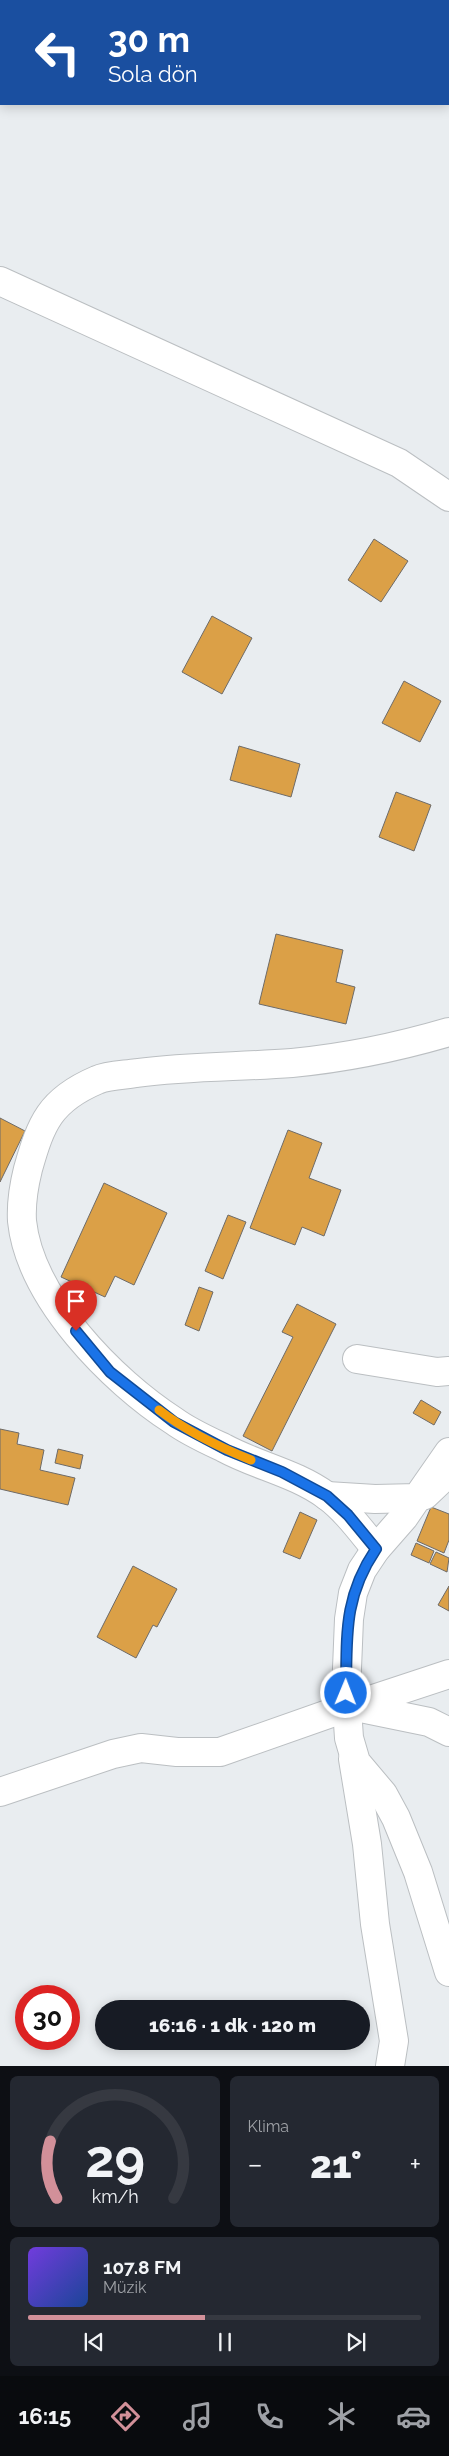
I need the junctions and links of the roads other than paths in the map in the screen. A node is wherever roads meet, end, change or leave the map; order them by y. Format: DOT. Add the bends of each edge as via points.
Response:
graph roads {
  1 [pos="0,281"];
  2 [pos="449,497"];
  3 [pos="444,1037"];
  4 [pos="357,1359"];
  5 [pos="449,1371"];
  6 [pos="449,1452"];
  7 [pos="449,1472"];
  8 [pos="327,1496"];
  9 [pos="418,1498"];
  10 [pos="376,1549"];
  11 [pos="449,1674"];
  12 [pos="349,1707"];
  13 [pos="449,1732"];
  14 [pos="349,1738"];
  15 [pos="0,1792"];
  16 [pos="449,1972"];
  17 [pos="390,2066"];
  1 -- 2 [label="street" via="399,463"];
  3 -- 8 [label="street" via="291,1063 167,1069 99,1079 61,1099 44,1121 24,1184 22,1220 34,1268 64,1318 110,1372 174,1422"];
  4 -- 5 [label="street" via="437,1372"];
  6 -- 9 [label="street"];
  7 -- 9 [label="street" via="426,1495"];
  8 -- 9 [label="street"];
  8 -- 10 [label="street" via="348,1515"];
  9 -- 10 [label="street"];
  10 -- 12 [label="street" via="362,1570 353,1593 347,1648"];
  11 -- 12 [label="street"];
  12 -- 13 [label="street" via="429,1722"];
  12 -- 14 [label="street"];
  12 -- 15 [label="street" via="220,1752 141,1748 113,1754"];
  14 -- 16 [label="street" via="356,1762 383,1794 396,1818 418,1872"];
  14 -- 17 [label="street" via="394,2041"];
}
